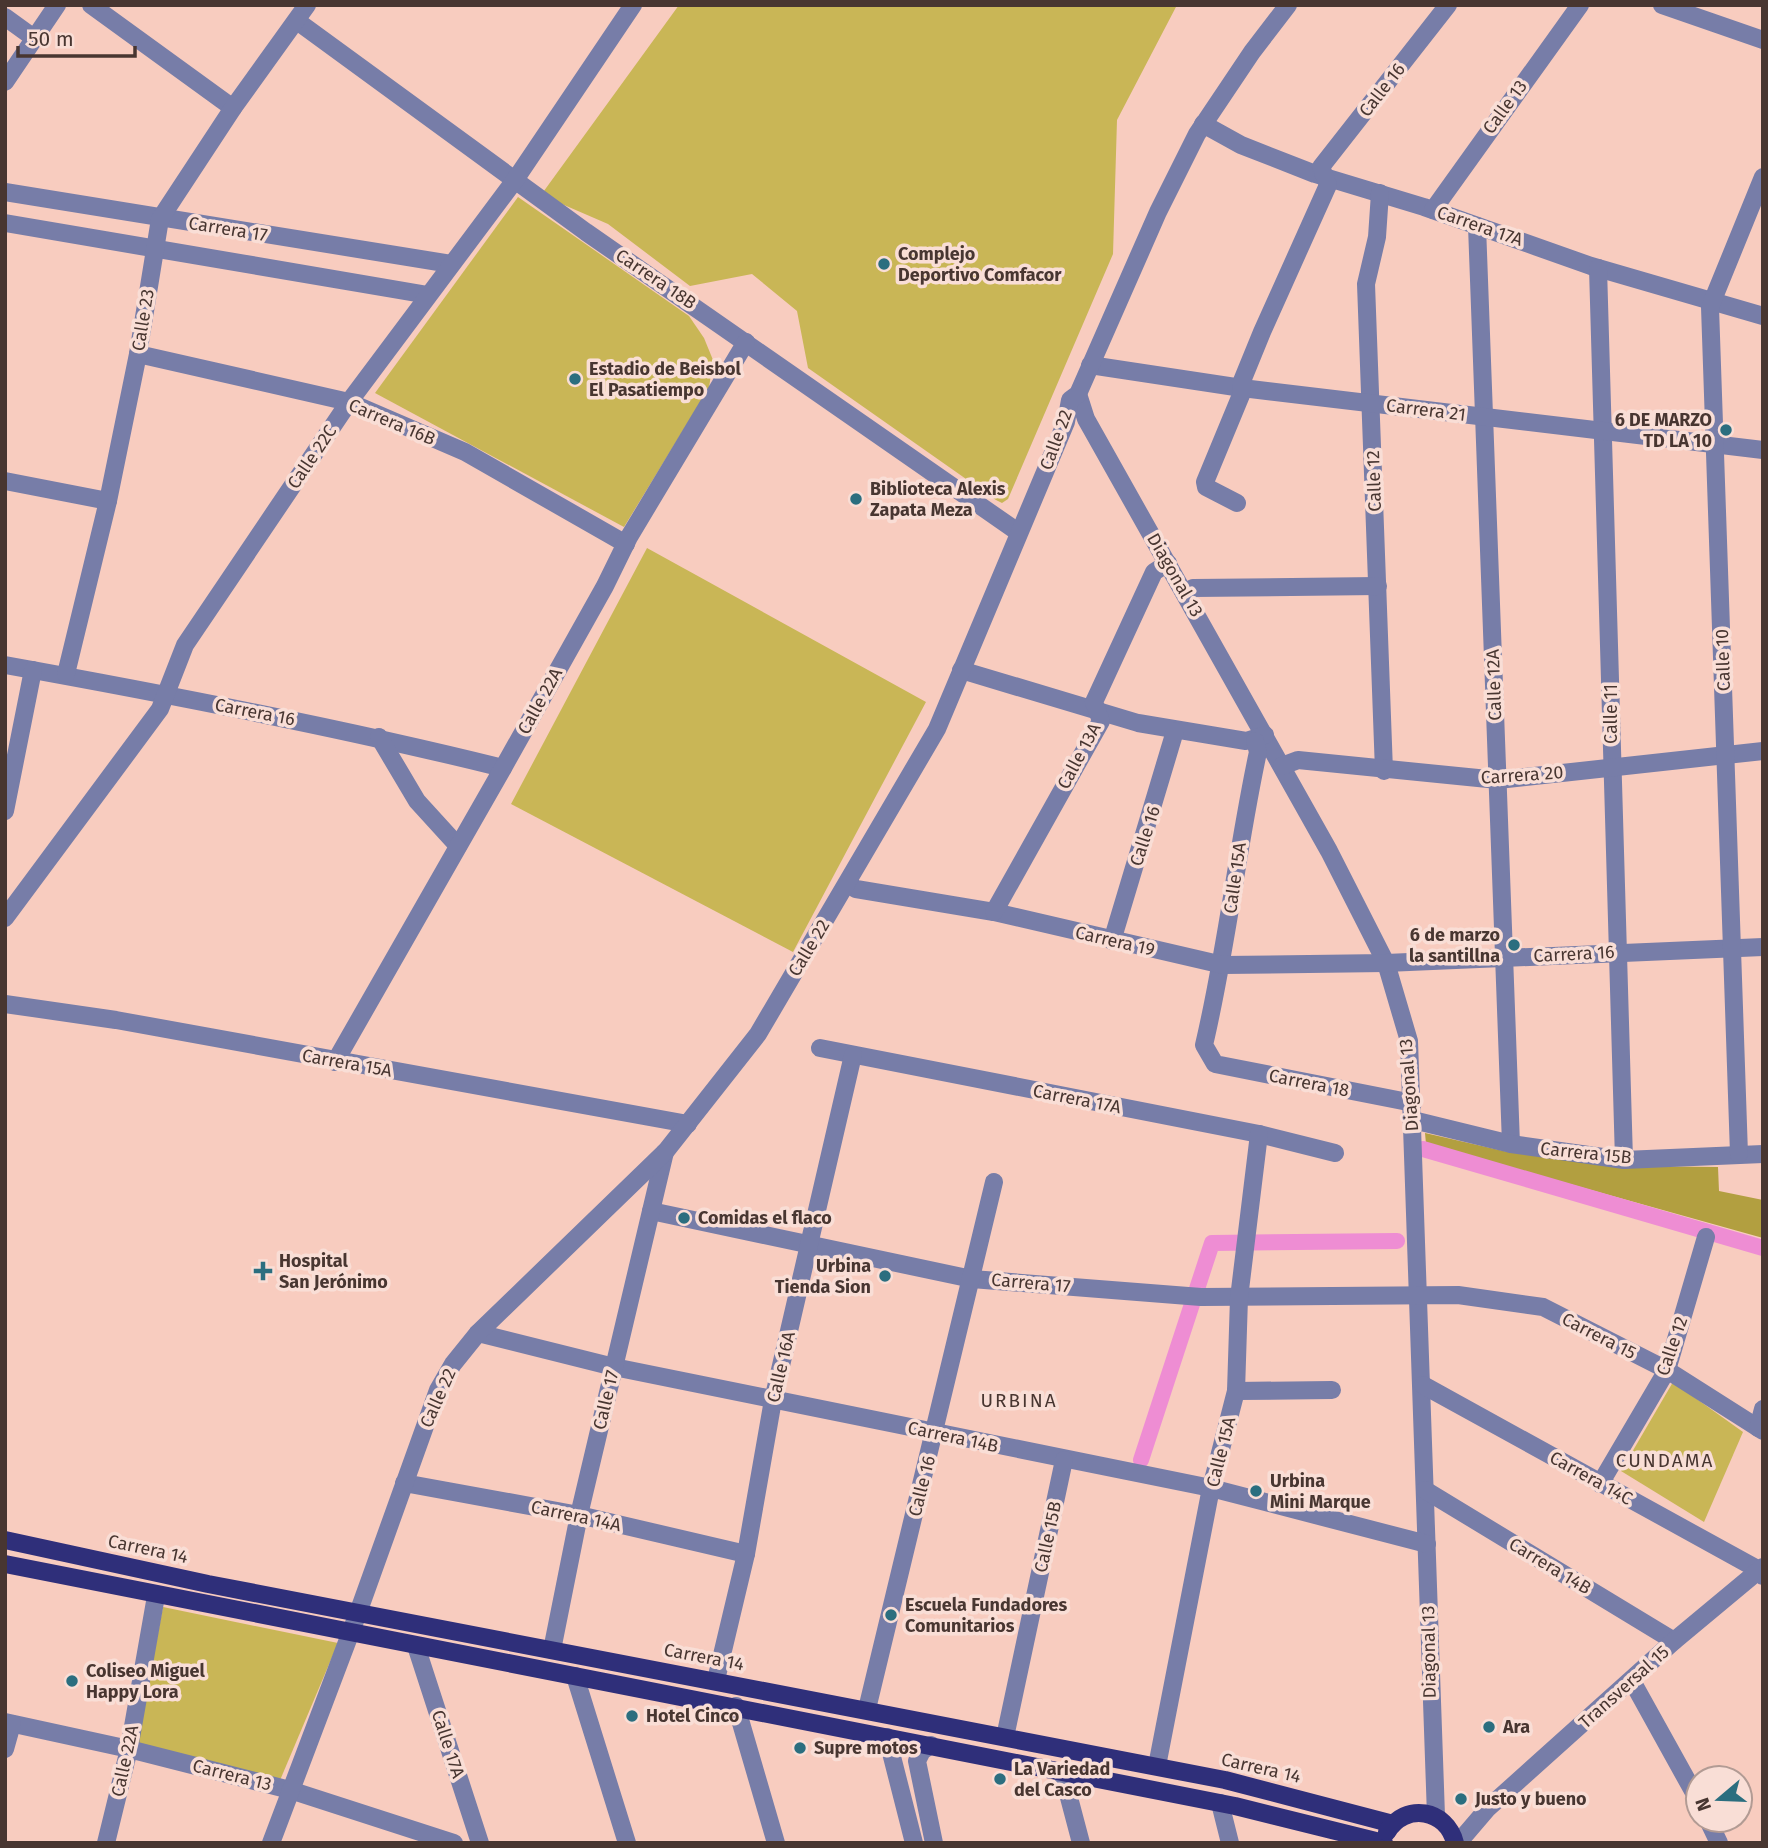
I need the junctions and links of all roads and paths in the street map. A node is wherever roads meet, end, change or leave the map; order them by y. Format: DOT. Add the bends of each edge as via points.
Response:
graph roads {
  1 [pos="57,5"];
  2 [pos="91,5"];
  3 [pos="307,5"];
  4 [pos="633,5"];
  5 [pos="1288,5"];
  6 [pos="1448,5"];
  7 [pos="1580,5"];
  8 [pos="1662,5"];
  9 [pos="5,17"];
  10 [pos="297,21"];
  11 [pos="34,38"];
  12 [pos="1763,40"];
  13 [pos="5,82"];
  14 [pos="233,108"];
  15 [pos="1203,124"];
  16 [pos="1324,176"];
  17 [pos="1763,177"];
  18 [pos="515,180"];
  19 [pos="5,192"];
  20 [pos="1380,194"];
  21 [pos="1433,210"];
  22 [pos="160,219"];
  23 [pos="5,223"];
  24 [pos="1477,226"];
  25 [pos="153,249"];
  26 [pos="452,264"];
  27 [pos="1598,268"];
  28 [pos="428,295"];
  29 [pos="1712,301"];
  30 [pos="1763,316"];
  31 [pos="746,342"];
  32 [pos="138,354"];
  33 [pos="1090,365"];
  34 [pos="1242,388"];
  35 [pos="1078,394"];
  36 [pos="349,402"];
  37 [pos="1370,404"];
  38 [pos="1485,418"];
  39 [pos="1086,419"];
  40 [pos="1066,422"];
  41 [pos="1602,431"];
  42 [pos="1715,444"];
  43 [pos="1763,450"];
  44 [pos="5,481"];
  45 [pos="108,501"];
  46 [pos="1237,503"];
  47 [pos="1018,532"];
  48 [pos="626,544"];
  49 [pos="1168,563"];
  50 [pos="1378,586"];
  51 [pos="1185,592"];
  52 [pos="5,665"];
  53 [pos="33,670"];
  54 [pos="961,670"];
  55 [pos="66,674"];
  56 [pos="166,694"];
  57 [pos="1096,710"];
  58 [pos="1175,731"];
  59 [pos="379,737"];
  60 [pos="1260,738"];
  61 [pos="1763,751"];
  62 [pos="1726,754"];
  63 [pos="1282,766"];
  64 [pos="1611,767"];
  65 [pos="503,768"];
  66 [pos="1384,771"];
  67 [pos="1498,780"];
  68 [pos="5,811"];
  69 [pos="458,846"];
  70 [pos="848,884"];
  71 [pos="993,912"];
  72 [pos="5,918"];
  73 [pos="1112,941"];
  74 [pos="1763,947"];
  75 [pos="1734,948"];
  76 [pos="1619,952"];
  77 [pos="1506,958"];
  78 [pos="1386,963"];
  79 [pos="1223,965"];
  80 [pos="5,1004"];
  81 [pos="820,1048"];
  82 [pos="853,1055"];
  83 [pos="1208,1056"];
  84 [pos="335,1062"];
  85 [pos="1413,1111"];
  86 [pos="688,1124"];
  87 [pos="1259,1134"];
  88 [pos="1511,1144"];
  89 [pos="666,1151"];
  90 [pos="1335,1153"];
  91 [pos="1740,1154"];
  92 [pos="1763,1154"];
  93 [pos="1624,1160"];
  94 [pos="994,1182"];
  95 [pos="650,1211"];
  96 [pos="1706,1237"];
  97 [pos="810,1244"];
  98 [pos="972,1279"];
  99 [pos="1418,1293"];
  100 [pos="1239,1298"];
  101 [pos="478,1333"];
  102 [pos="614,1367"];
  103 [pos="1667,1370"];
  104 [pos="1423,1385"];
  105 [pos="1332,1390"];
  106 [pos="1236,1391"];
  107 [pos="773,1400"];
  108 [pos="1763,1409"];
  109 [pos="1760,1429"];
  110 [pos="935,1433"];
  111 [pos="1064,1460"];
  112 [pos="404,1483"];
  113 [pos="1600,1484"];
  114 [pos="1211,1488"];
  115 [pos="1425,1490"];
  116 [pos="579,1515"];
  117 [pos="5,1539"];
  118 [pos="1427,1545"];
  119 [pos="746,1554"];
  120 [pos="5,1564"];
  121 [pos="1762,1571"];
  122 [pos="156,1596"];
  123 [pos="358,1613"];
  124 [pos="351,1633"];
  125 [pos="1674,1641"];
  126 [pos="416,1646"];
  127 [pos="552,1650"];
  128 [pos="575,1676"];
  129 [pos="716,1680"];
  130 [pos="1632,1681"];
  131 [pos="737,1706"];
  132 [pos="867,1709"];
  133 [pos="8,1723"];
  134 [pos="887,1737"];
  135 [pos="1005,1737"];
  136 [pos="931,1745"];
  137 [pos="5,1749"];
  138 [pos="129,1749"];
  139 [pos="1157,1766"];
  140 [pos="1062,1771"];
  141 [pos="1684,1775"];
  142 [pos="290,1790"];
  143 [pos="1220,1803"];
  144 [pos="1393,1824"];
  145 [pos="1450,1832"];
  146 [pos="106,1843"];
  147 [pos="271,1843"];
  148 [pos="454,1843"];
  149 [pos="481,1843"];
  150 [pos="627,1843"];
  151 [pos="776,1843"];
  152 [pos="914,1843"];
  153 [pos="934,1843"];
  154 [pos="1081,1843"];
  155 [pos="1230,1843"];
  156 [pos="1384,1843"];
  1 -- 11 [label="street"];
  2 -- 14 [label="street"];
  3 -- 10 [label="street, Calle 23"];
  4 -- 18 [label="street, Calle 22C"];
  5 -- 15 [label="street, Calle 22"];
  6 -- 16 [label="street, Calle 16" via="1321,167"];
  7 -- 21 [label="street, Calle 13"];
  8 -- 12 [label="street"];
  9 -- 11 [label="street"];
  10 -- 14 [label="street, Calle 23"];
  10 -- 18 [label="street, Carrera 18B"];
  11 -- 13 [label="street"];
  14 -- 22 [label="street, Calle 23"];
  15 -- 16 [label="street, Carrera 17A" via="1279,162"];
  15 -- 33 [label="street, Calle 22" via="1178,169"];
  16 -- 20 [label="street, Carrera 17A"];
  16 -- 34 [label="street" via="1328,185"];
  17 -- 29 [label="street, Calle 10"];
  18 -- 26 [label="street, Calle 22C"];
  18 -- 31 [label="street, Carrera 18B"];
  19 -- 22 [label="street, Carrera 17"];
  20 -- 21 [label="street, Carrera 17A"];
  20 -- 37 [label="street, Calle 12" via="1377,237 1366,284"];
  21 -- 24 [label="street, Carrera 17A"];
  22 -- 25 [label="street, Calle 23"];
  22 -- 26 [label="street, Carrera 17"];
  23 -- 25 [label="street, Carrera 17"];
  24 -- 27 [label="street, Carrera 17A"];
  24 -- 38 [label="street, Calle 12A"];
  25 -- 28 [label="street, Carrera 17"];
  25 -- 32 [label="street, Calle 23"];
  26 -- 28 [label="street, Calle 22C"];
  27 -- 29 [label="street, Carrera 17A"];
  27 -- 41 [label="street, Calle 11"];
  28 -- 36 [label="street, Calle 22C"];
  29 -- 30 [label="street, Carrera 17A"];
  29 -- 42 [label="street, Calle 10"];
  31 -- 47 [label="street, Carrera 18B"];
  31 -- 48 [label="street, Calle 22A"];
  32 -- 36 [label="street, Carrera 16B"];
  32 -- 45 [label="street, Calle 23"];
  33 -- 34 [label="street, Carrera 21"];
  33 -- 35 [label="street, Calle 22"];
  34 -- 37 [label="street, Carrera 21"];
  34 -- 46 [label="street" via="1205,482 1206,487"];
  35 -- 39 [label="street, Diagonal 13"];
  35 -- 40 [label="street, Calle 22" via="1070,400"];
  36 -- 48 [label="street, Carrera 16B" via="465,452"];
  36 -- 56 [label="street, Calle 22C" via="185,645"];
  37 -- 38 [label="street, Carrera 21"];
  37 -- 50 [label="street, Calle 12"];
  38 -- 41 [label="street, Carrera 21"];
  38 -- 67 [label="street, Calle 12A"];
  39 -- 40 [label="street"];
  39 -- 49 [label="street, Diagonal 13"];
  40 -- 47 [label="street, Calle 22"];
  41 -- 42 [label="street, Carrera 21"];
  41 -- 64 [label="street, Calle 11"];
  42 -- 43 [label="street, Carrera 21"];
  42 -- 62 [label="street, Calle 10"];
  44 -- 45 [label="street"];
  45 -- 55 [label="street, Calle 23"];
  47 -- 54 [label="street, Calle 22"];
  48 -- 65 [label="street, Calle 22A"];
  49 -- 51 [label="street, Diagonal 13"];
  49 -- 57 [label="street, Calle 13A" via="1154,572 1094,702"];
  50 -- 51 [label="street" via="1193,588"];
  50 -- 66 [label="street, Calle 12"];
  51 -- 60 [label="street, Diagonal 13"];
  52 -- 53 [label="street, Carrera 16"];
  53 -- 55 [label="street, Carrera 16"];
  53 -- 68 [label="street"];
  54 -- 57 [label="street"];
  54 -- 70 [label="street, Calle 22" via="937,729"];
  55 -- 56 [label="street, Carrera 16"];
  56 -- 59 [label="street, Carrera 16"];
  56 -- 72 [label="street, Calle 22C" via="160,709"];
  57 -- 58 [label="street"];
  57 -- 71 [label="street, Calle 13A" via="1101,721"];
  58 -- 60 [label="street"];
  58 -- 73 [label="street, Calle 16"];
  59 -- 65 [label="street, Carrera 16"];
  59 -- 69 [label="street" via="417,801"];
  60 -- 63 [label="street, Diagonal 13"];
  60 -- 79 [label="street, Calle 15A" via="1238,846"];
  61 -- 62 [label="street, Carrera 20"];
  62 -- 64 [label="street, Carrera 20"];
  62 -- 75 [label="street, Calle 10"];
  63 -- 66 [label="street, Carrera 20" via="1298,760"];
  63 -- 78 [label="street, Diagonal 13"];
  64 -- 67 [label="street, Carrera 20"];
  64 -- 76 [label="street, Calle 11"];
  65 -- 69 [label="street, Calle 22A"];
  66 -- 67 [label="street, Carrera 20"];
  67 -- 77 [label="street, Calle 12A"];
  69 -- 84 [label="street, Calle 22A"];
  70 -- 71 [label="street, Carrera 19"];
  70 -- 86 [label="street, Calle 22" via="758,1034"];
  71 -- 73 [label="street, Carrera 19"];
  73 -- 79 [label="street, Carrera 19"];
  74 -- 75 [label="street, Carrera 16"];
  75 -- 76 [label="street, Carrera 16"];
  75 -- 91 [label="street, Calle 10"];
  76 -- 77 [label="street, Carrera 16"];
  76 -- 93 [label="street, Calle 11"];
  77 -- 78 [label="street, Carrera 16"];
  77 -- 88 [label="street, Calle 12A"];
  78 -- 79 [label="street, Carrera 19"];
  78 -- 85 [label="street, Diagonal 13" via="1409,1041"];
  79 -- 83 [label="street, Calle 15A" via="1204,1045"];
  80 -- 84 [label="street, Carrera 15A"];
  81 -- 82 [label="street, Carrera 17A"];
  82 -- 87 [label="street, Carrera 17A"];
  82 -- 97 [label="street, Calle 16A"];
  83 -- 85 [label="street, Carrera 18" via="1215,1064"];
  84 -- 86 [label="street, Carrera 15A"];
  85 -- 88 [label="street, Carrera 15B"];
  85 -- 99 [label="street, Diagonal 13"];
  86 -- 89 [label="street, Calle 22"];
  87 -- 90 [label="street, Carrera 17A"];
  87 -- 100 [label="street, Calle 15A"];
  88 -- 93 [label="street, Carrera 15B"];
  89 -- 95 [label="street, Calle 17"];
  89 -- 101 [label="street, Calle 22"];
  91 -- 92 [label="street, Carrera 15B"];
  91 -- 93 [label="street, Carrera 15B"];
  94 -- 98 [label="street, Calle 16"];
  95 -- 97 [label="street, Carrera 17"];
  95 -- 102 [label="street, Calle 17"];
  96 -- 103 [label="street, Calle 12"];
  97 -- 98 [label="street, Carrera 17"];
  97 -- 107 [label="street, Calle 16A"];
  98 -- 100 [label="street, Carrera 17"];
  98 -- 110 [label="street, Calle 16"];
  99 -- 100 [label="street, Carrera 17"];
  99 -- 103 [label="street, Carrera 15" via="1543,1307"];
  99 -- 104 [label="street, Diagonal 13"];
  100 -- 106 [label="street, Calle 15A"];
  101 -- 102 [label="street, Carrera 14B"];
  101 -- 112 [label="street, Calle 22" via="438,1390"];
  102 -- 107 [label="street, Carrera 14B"];
  102 -- 116 [label="street, Calle 17"];
  103 -- 109 [label="street, Carrera 15"];
  103 -- 113 [label="street, Calle 12"];
  104 -- 113 [label="street, Carrera 14C"];
  104 -- 115 [label="street, Diagonal 13"];
  105 -- 106 [label="street"];
  106 -- 114 [label="street, Calle 15A"];
  107 -- 110 [label="street, Carrera 14B"];
  107 -- 119 [label="street, Calle 16A"];
  108 -- 109 [label="street"];
  110 -- 111 [label="street, Carrera 14B"];
  110 -- 132 [label="street, Calle 16"];
  111 -- 114 [label="street, Carrera 14B"];
  111 -- 135 [label="street, Calle 15B"];
  112 -- 116 [label="street, Carrera 14A"];
  112 -- 123 [label="street, Calle 22"];
  113 -- 121 [label="street, Carrera 14C"];
  114 -- 118 [label="street, Carrera 14B"];
  114 -- 139 [label="street, Calle 15A"];
  115 -- 118 [label="street, Diagonal 13"];
  115 -- 125 [label="street, Carrera 14B"];
  116 -- 119 [label="street, Carrera 14A"];
  116 -- 127 [label="street, Calle 17"];
  117 -- 123 [label="main road, Carrera 14"];
  118 -- 145 [label="street, Diagonal 13"];
  119 -- 129 [label="street, Calle 16A"];
  120 -- 122 [label="main road"];
  121 -- 125 [label="street, Transversal 15"];
  122 -- 124 [label="main road"];
  122 -- 138 [label="street, Calle 22A"];
  123 -- 124 [label="street, Calle 22"];
  123 -- 127 [label="main road, Carrera 14"];
  124 -- 126 [label="main road"];
  124 -- 142 [label="street, Calle 22"];
  125 -- 130 [label="street, Transversal 15"];
  126 -- 128 [label="main road"];
  126 -- 149 [label="street, Calle 17A"];
  127 -- 129 [label="main road, Carrera 14"];
  128 -- 131 [label="main road"];
  128 -- 150 [label="street"];
  129 -- 132 [label="main road, Carrera 14"];
  130 -- 141 [label="street"];
  130 -- 145 [label="street, Transversal 15" via="1488,1808"];
  131 -- 134 [label="main road"];
  131 -- 151 [label="street"];
  132 -- 135 [label="main road, Carrera 14"];
  133 -- 137 [label="street"];
  133 -- 138 [label="street, Carrera 13"];
  134 -- 136 [label="main road"];
  134 -- 152 [label="street"];
  135 -- 139 [label="main road, Carrera 14"];
  136 -- 140 [label="main road"];
  136 -- 153 [label="street" via="917,1761"];
  138 -- 142 [label="street, Carrera 13"];
  138 -- 146 [label="street, Calle 22A"];
  139 -- 144 [label="main road, Carrera 14"];
  140 -- 143 [label="main road"];
  140 -- 154 [label="street"];
  142 -- 147 [label="street, Calle 22"];
  142 -- 148 [label="street, Carrera 13"];
  143 -- 155 [label="street"];
  143 -- 156 [label="main road"];
  144 -- 145 [label="main road" via="1413,1813"];
  144 -- 156 [label="main road"];
}
